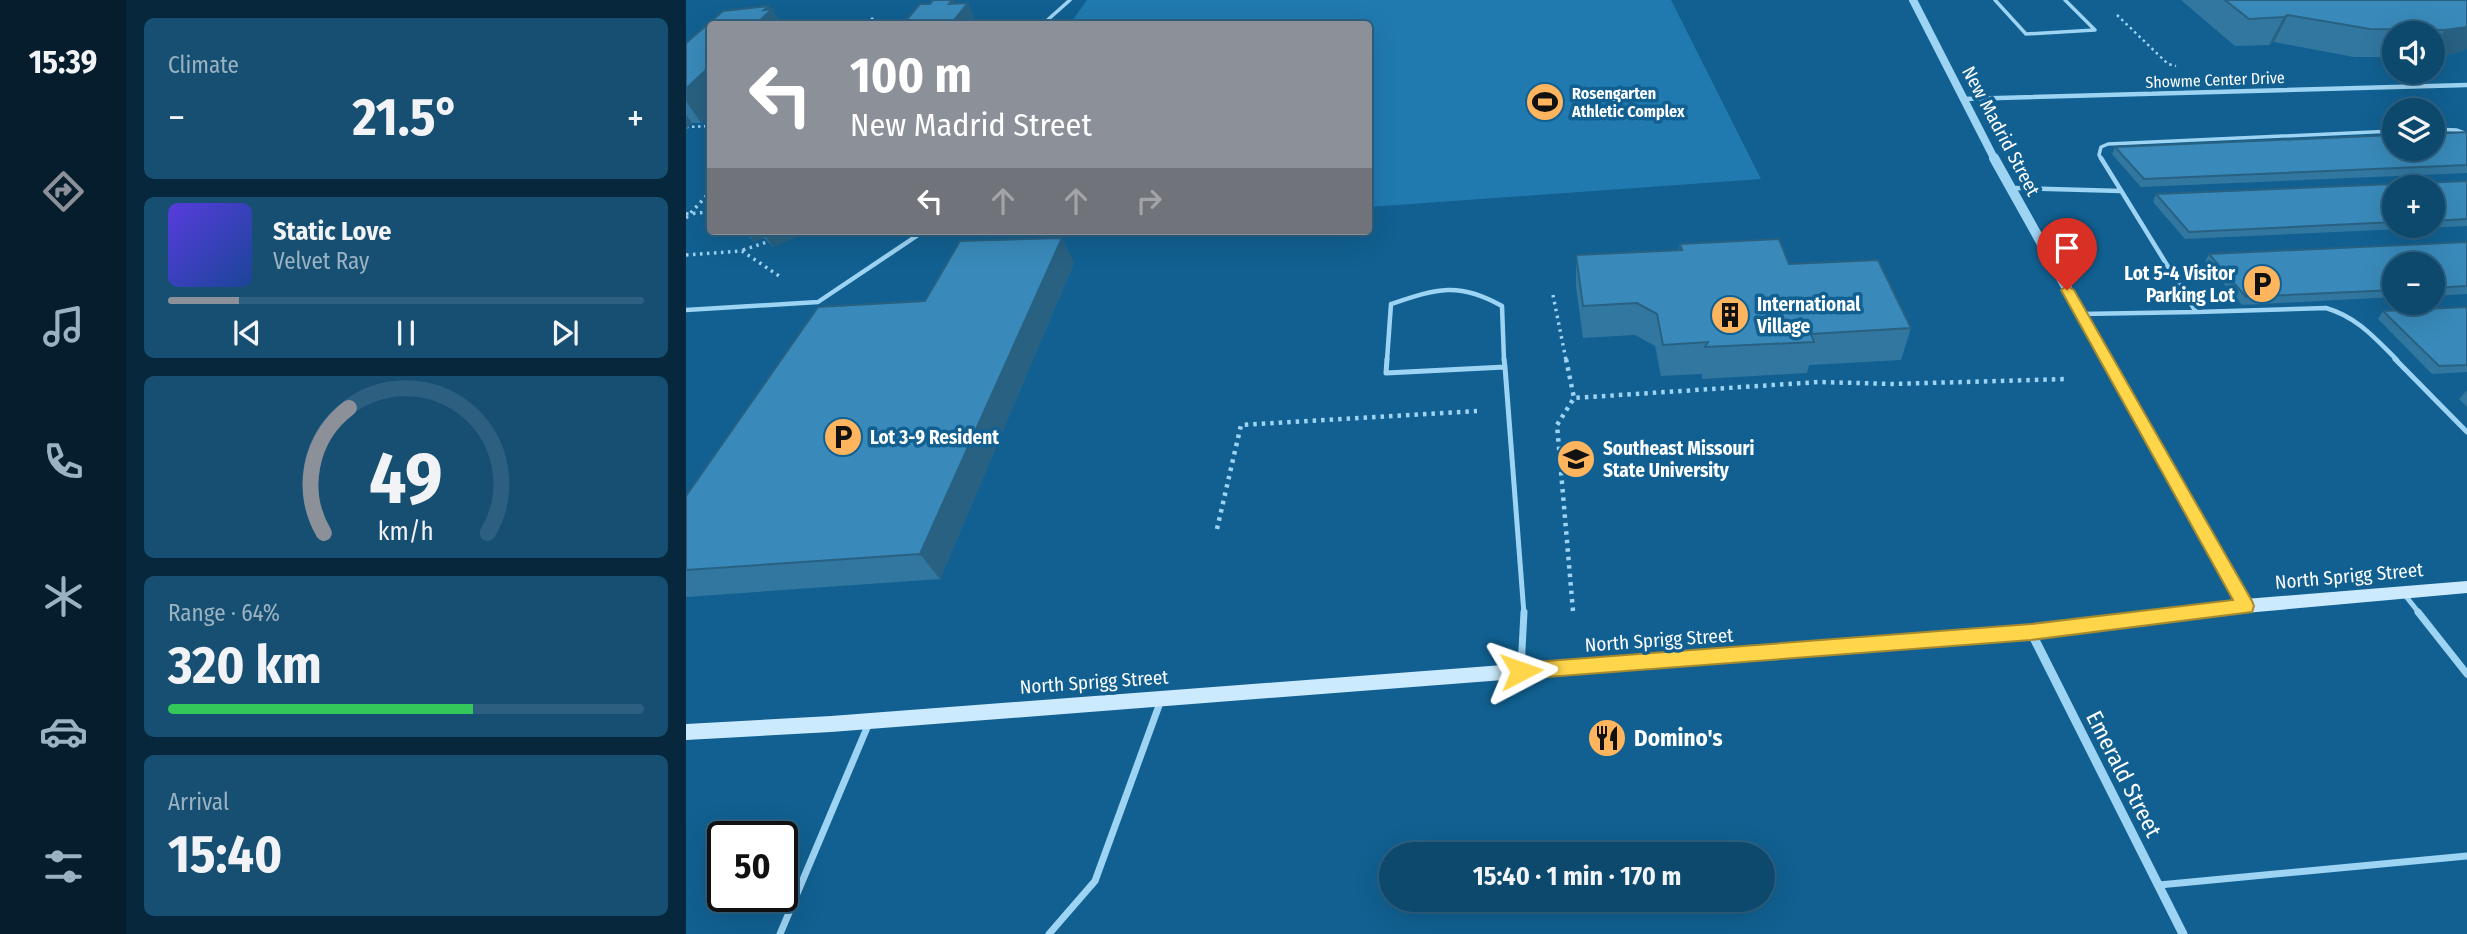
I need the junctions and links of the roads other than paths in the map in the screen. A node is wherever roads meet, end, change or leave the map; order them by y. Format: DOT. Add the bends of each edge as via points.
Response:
graph roads {
  1 [pos="1070,0"];
  2 [pos="1913,0"];
  3 [pos="1995,0"];
  4 [pos="2065,0"];
  5 [pos="1046,21"];
  6 [pos="2467,85"];
  7 [pos="1964,99"];
  8 [pos="2445,130"];
  9 [pos="2382,132"];
  10 [pos="2467,134"];
  11 [pos="2010,188"];
  12 [pos="2121,191"];
  13 [pos="919,235"];
  14 [pos="686,310"];
  15 [pos="2196,312"];
  16 [pos="2081,314"];
  17 [pos="1505,367"];
  18 [pos="2467,432"];
  19 [pos="2467,587"];
  20 [pos="2404,593"];
  21 [pos="2245,606"];
  22 [pos="2031,632"];
  23 [pos="1521,671"];
  24 [pos="2467,673"];
  25 [pos="1162,698"];
  26 [pos="870,720"];
  27 [pos="686,732"];
  28 [pos="2467,856"];
  29 [pos="2159,885"];
  30 [pos="780,934"];
  31 [pos="1049,934"];
  32 [pos="2183,934"];
  1 -- 5 [label="lane"];
  2 -- 7 [label="street, New Madrid Street"];
  3 -- 4 [label="lane" via="2026,34 2095,30"];
  6 -- 7 [label="street, Showme Center Drive"];
  7 -- 11 [label="street, New Madrid Street"];
  8 -- 10 [label="lane"];
  9 -- 12 [label="lane" via="2108,144 2101,147 2099,155"];
  11 -- 12 [label="lane"];
  11 -- 16 [label="street, New Madrid Street"];
  12 -- 15 [label="lane"];
  13 -- 14 [label="lane" via="818,302"];
  15 -- 16 [label="lane"];
  15 -- 18 [label="lane" via="2326,308 2344,313 2363,326"];
  16 -- 21 [label="street, New Madrid Street"];
  17 -- 17 [label="lane" via="1502,306 1479,291 1455,287 1391,303 1386,373"];
  17 -- 23 [label="lane" via="1524,615"];
  19 -- 20 [label="main road, North Sprigg Street"];
  20 -- 21 [label="main road, North Sprigg Street"];
  20 -- 24 [label="lane"];
  21 -- 22 [label="main road, North Sprigg Street"];
  22 -- 23 [label="main road, North Sprigg Street"];
  22 -- 29 [label="street, Emerald Street"];
  23 -- 25 [label="main road, North Sprigg Street"];
  25 -- 26 [label="main road, North Sprigg Street"];
  25 -- 31 [label="lane" via="1095,881"];
  26 -- 27 [label="main road, North Sprigg Street"];
  26 -- 30 [label="lane"];
  28 -- 29 [label="lane"];
  29 -- 32 [label="street, Emerald Street"];
}
